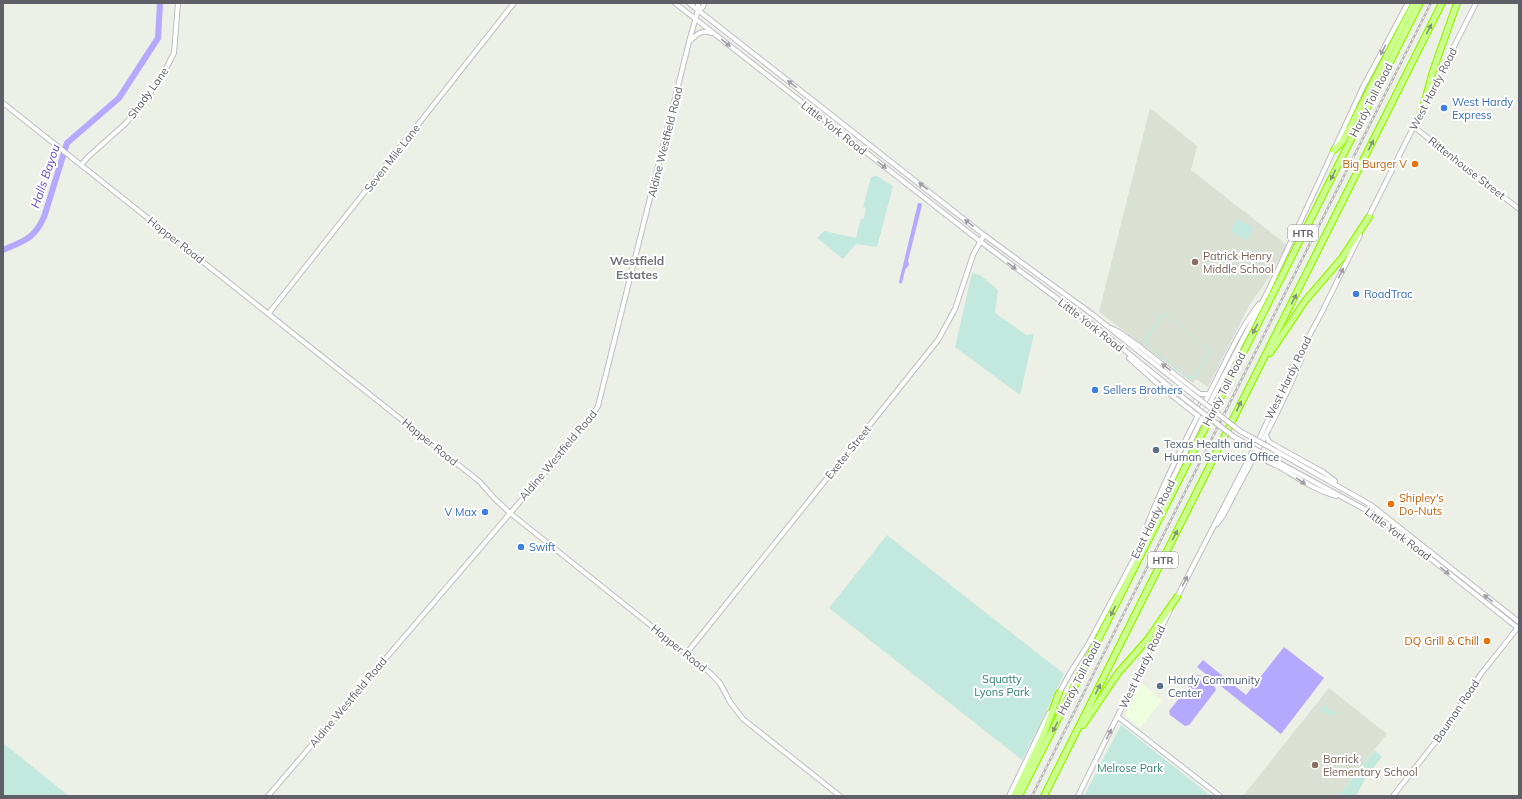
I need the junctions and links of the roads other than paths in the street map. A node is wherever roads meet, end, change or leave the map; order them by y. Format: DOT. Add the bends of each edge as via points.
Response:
graph roads {
  1 [pos="178,3"];
  2 [pos="514,3"];
  3 [pos="675,3"];
  4 [pos="689,3"];
  5 [pos="698,3"];
  6 [pos="704,3"];
  7 [pos="1408,3"];
  8 [pos="1414,3"];
  9 [pos="1420,3"];
  10 [pos="1442,3"];
  11 [pos="1457,3"];
  12 [pos="1476,3"];
  13 [pos="698,10"];
  14 [pos="696,19"];
  15 [pos="715,34"];
  16 [pos="689,42"];
  17 [pos="3,103"];
  18 [pos="1422,111"];
  19 [pos="845,125"];
  20 [pos="1414,127"];
  21 [pos="840,133"];
  22 [pos="1334,150"];
  23 [pos="82,164"];
  24 [pos="1519,209"];
  25 [pos="1369,217"];
  26 [pos="984,235"];
  27 [pos="981,242"];
  28 [pos="1027,266"];
  29 [pos="1022,274"];
  30 [pos="1268,291"];
  31 [pos="269,313"];
  32 [pos="1099,320"];
  33 [pos="1106,325"];
  34 [pos="1094,326"];
  35 [pos="1101,332"];
  36 [pos="1311,333"];
  37 [pos="1251,383"];
  38 [pos="1196,391"];
  39 [pos="1209,394"];
  40 [pos="1208,406"];
  41 [pos="1187,407"];
  42 [pos="1204,414"];
  43 [pos="1198,416"];
  44 [pos="1266,435"];
  45 [pos="1257,441"];
  46 [pos="1272,444"];
  47 [pos="1254,449"];
  48 [pos="1255,455"];
  49 [pos="1267,461"];
  50 [pos="1345,489"];
  51 [pos="1342,497"];
  52 [pos="510,513"];
  53 [pos="1210,532"];
  54 [pos="1135,557"];
  55 [pos="1177,597"];
  56 [pos="1519,622"];
  57 [pos="1518,628"];
  58 [pos="686,654"];
  59 [pos="1059,693"];
  60 [pos="1118,717"];
  61 [pos="1074,736"];
  62 [pos="268,796"];
  63 [pos="840,796"];
  64 [pos="1009,796"];
  65 [pos="1014,796"];
  66 [pos="1019,796"];
  67 [pos="1044,796"];
  68 [pos="1078,796"];
  69 [pos="1220,796"];
  70 [pos="1393,796"];
  1 -- 23 [label="main road, Shady Lane" via="174,53 160,80 126,124"];
  2 -- 31 [label="main road, Seven Mile Lane"];
  3 -- 14 [label="main road, Little York Road"];
  4 -- 13 [label="main road, Little York Road"];
  5 -- 13 [label="main road, Aldine Westfield Road"];
  6 -- 13 [label="main road, Aldine Westfield Road"];
  7 -- 22 [label="main road, East Hardy Road, one-way" via="1363,87"];
  8 -- 22 [label="highway" via="1342,141"];
  9 -- 66 [label="highway, Hardy Toll Road / HTR, one-way"];
  37 -- 10 [label="highway, Hardy Toll Road / HTR, one-way"];
  11 -- 18 [label="highway"];
  12 -- 18 [label="main road, West Hardy Road"];
  13 -- 14 [label="main road, Aldine Westfield Road"];
  19 -- 13 [label="main road, Little York Road, one-way"];
  14 -- 15 [label="main road, Little York Road"];
  14 -- 16 [label="main road, Aldine Westfield Road"];
  15 -- 16 [label="main road" via="702,31"];
  15 -- 21 [label="main road, Little York Road, one-way"];
  16 -- 52 [label="main road, Aldine Westfield Road" via="598,406 584,427"];
  17 -- 23 [label="main road, Hopper Road"];
  18 -- 20 [label="main road, West Hardy Road"];
  19 -- 21 [label="main road"];
  26 -- 19 [label="main road, Little York Road, one-way"];
  20 -- 24 [label="main road, Rittenhouse Street"];
  20 -- 25 [label="main road, West Hardy Road"];
  21 -- 27 [label="main road, Little York Road, one-way"];
  22 -- 30 [label="main road, East Hardy Road"];
  23 -- 31 [label="main road, Hopper Road"];
  36 -- 25 [label="main road, West Hardy Road, one-way"];
  25 -- 37 [label="highway" via="1342,258 1299,309"];
  26 -- 27 [label="main road, Exeter Street"];
  26 -- 28 [label="main road, Little York Road"];
  27 -- 29 [label="main road, Little York Road, one-way"];
  27 -- 58 [label="main road, Exeter Street" via="965,275 955,309 938,340"];
  28 -- 29 [label="main road"];
  28 -- 32 [label="main road, Little York Road"];
  29 -- 34 [label="main road, Little York Road"];
  30 -- 39 [label="main road" via="1245,323"];
  30 -- 40 [label="main road, East Hardy Road"];
  31 -- 52 [label="main road, Hopper Road" via="480,482"];
  32 -- 33 [label="main road, Little York Road"];
  32 -- 34 [label="main road"];
  38 -- 33 [label="main road, one-way" via="1120,332"];
  33 -- 40 [label="main road, Little York Road, bridge"];
  34 -- 35 [label="main road, Little York Road"];
  35 -- 41 [label="main road" via="1140,369"];
  35 -- 42 [label="main road, Little York Road, bridge"];
  36 -- 44 [label="main road"];
  36 -- 45 [label="main road, West Hardy Road"];
  61 -- 37 [label="highway, Hardy Toll Road / HTR, one-way"];
  38 -- 39 [label="main road" via="1200,394"];
  38 -- 41 [label="main road" via="1196,402 1191,408"];
  39 -- 43 [label="main road"];
  40 -- 42 [label="main road, East Hardy Road, bridge"];
  40 -- 45 [label="main road, Little York Road, bridge"];
  41 -- 43 [label="main road"];
  42 -- 47 [label="main road, Little York Road, bridge"];
  42 -- 54 [label="main road, East Hardy Road"];
  43 -- 54 [label="main road" via="1153,508"];
  44 -- 46 [label="main road"];
  44 -- 48 [label="main road"];
  45 -- 47 [label="main road, West Hardy Road, bridge"];
  45 -- 50 [label="main road, Little York Road, bridge"];
  46 -- 49 [label="main road" via="1268,444 1263,450 1263,456"];
  46 -- 50 [label="main road" via="1323,472"];
  47 -- 51 [label="main road, Little York Road, bridge"];
  47 -- 53 [label="main road, West Hardy Road"];
  48 -- 49 [label="main road"];
  48 -- 53 [label="main road" via="1224,514"];
  49 -- 51 [label="main road, one-way" via="1316,489"];
  56 -- 50 [label="main road, Little York Road, one-way" via="1372,504"];
  51 -- 57 [label="main road, Little York Road, one-way" via="1377,516"];
  52 -- 58 [label="main road, Hopper Road"];
  52 -- 62 [label="main road, Aldine Westfield Road"];
  55 -- 53 [label="main road, West Hardy Road, one-way"];
  54 -- 59 [label="main road, East Hardy Road"];
  55 -- 60 [label="main road, West Hardy Road"];
  55 -- 61 [label="highway" via="1148,639 1114,678"];
  57 -- 70 [label="main road, Bauman Road" via="1481,674 1437,740"];
  58 -- 63 [label="main road, Hopper Road" via="720,684 743,719"];
  59 -- 64 [label="main road, East Hardy Road"];
  59 -- 65 [label="highway" via="1043,736"];
  68 -- 60 [label="main road, West Hardy Road, one-way"];
  60 -- 69 [label="main road"];
  61 -- 67 [label="highway, Hardy Toll Road / HTR"];
}
